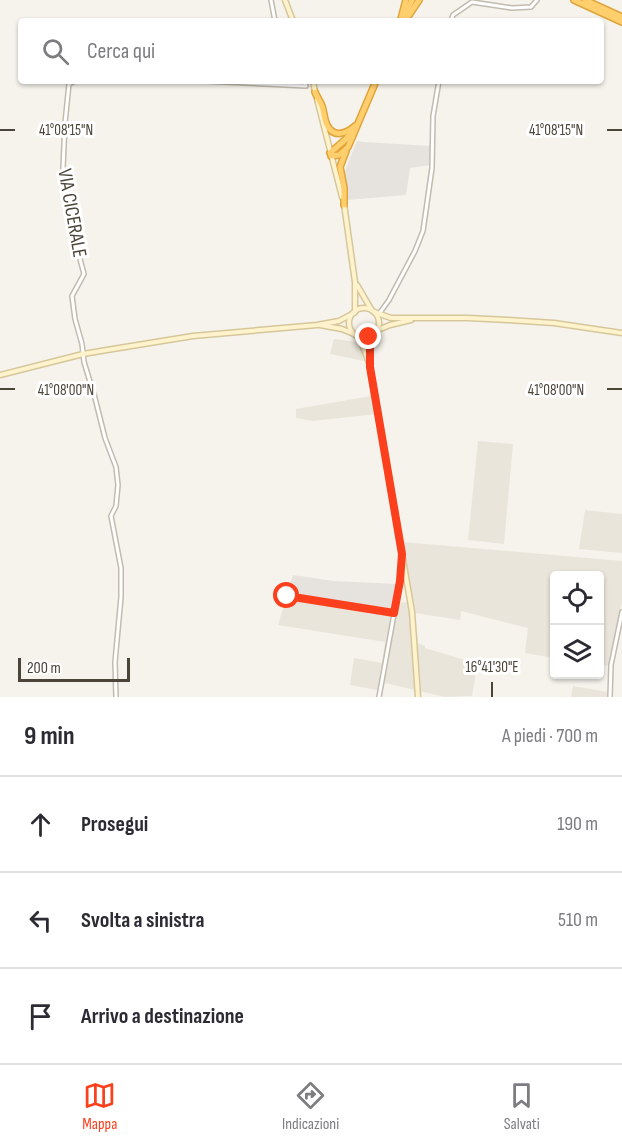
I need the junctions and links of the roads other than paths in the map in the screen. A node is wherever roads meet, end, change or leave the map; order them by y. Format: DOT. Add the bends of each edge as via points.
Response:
graph roads {
  1 [pos="271,0"];
  2 [pos="285,0"];
  3 [pos="406,0"];
  4 [pos="412,0"];
  5 [pos="419,0"];
  6 [pos="537,0"];
  7 [pos="574,0"];
  8 [pos="585,0"];
  9 [pos="622,17"];
  10 [pos="274,18"];
  11 [pos="292,18"];
  12 [pos="403,18"];
  13 [pos="404,18"];
  14 [pos="405,18"];
  15 [pos="452,18"];
  16 [pos="622,22"];
  17 [pos="69,84"];
  18 [pos="266,84"];
  19 [pos="305,84"];
  20 [pos="314,84"];
  21 [pos="375,84"];
  22 [pos="438,84"];
  23 [pos="315,92"];
  24 [pos="359,120"];
  25 [pos="354,127"];
  26 [pos="348,147"];
  27 [pos="331,154"];
  28 [pos="344,205"];
  29 [pos="356,282"];
  30 [pos="354,312"];
  31 [pos="374,312"];
  32 [pos="418,319"];
  33 [pos="317,325"];
  34 [pos="622,333"];
  35 [pos="374,334"];
  36 [pos="357,336"];
  37 [pos="83,354"];
  38 [pos="370,367"];
  39 [pos="0,375"];
  40 [pos="402,554"];
  41 [pos="287,596"];
  42 [pos="622,612"];
  43 [pos="394,613"];
  44 [pos="116,697"];
  45 [pos="379,697"];
  46 [pos="418,697"];
  47 [pos="610,697"];
  1 -- 10 [label="street"];
  2 -- 11 [label="main road"];
  3 -- 12 [label="highway"];
  4 -- 13 [label="highway"];
  5 -- 14 [label="highway"];
  6 -- 15 [label="street" via="531,7 512,8 472,2"];
  7 -- 16 [label="highway"];
  8 -- 9 [label="highway"];
  17 -- 37 [label="street, VIA CICERALE" via="63,168 72,229 84,274 72,296"];
  18 -- 19 [label="street"];
  20 -- 23 [label="main road"];
  21 -- 24 [label="highway"];
  22 -- 31 [label="street" via="423,231 389,300"];
  23 -- 25 [label="highway" via="331,130 342,134"];
  23 -- 27 [label="main road"];
  24 -- 25 [label="highway"];
  24 -- 26 [label="highway"];
  25 -- 27 [label="highway"];
  26 -- 27 [label="highway" via="339,155"];
  26 -- 28 [label="highway" via="340,167"];
  27 -- 28 [label="main road"];
  28 -- 29 [label="main road"];
  29 -- 30 [label="main road"];
  29 -- 31 [label="main road"];
  30 -- 31 [label="main road" via="362,308"];
  30 -- 33 [label="main road" via="339,321"];
  30 -- 36 [label="main road" via="350,326"];
  31 -- 32 [label="main road" via="391,318"];
  31 -- 35 [label="main road" via="378,328"];
  32 -- 34 [label="main road" via="554,323"];
  32 -- 35 [label="main road" via="383,327"];
  33 -- 36 [label="main road"];
  33 -- 37 [label="main road" via="193,336"];
  35 -- 36 [label="main road"];
  35 -- 38 [label="main road"];
  36 -- 38 [label="main road"];
  37 -- 39 [label="main road"];
  37 -- 44 [label="street, VIA CICERALE" via="118,485 111,516 121,568"];
  38 -- 40 [label="main road"];
  40 -- 43 [label="street"];
  40 -- 46 [label="main road" via="412,612"];
  41 -- 43 [label="street"];
  42 -- 47 [label="street" via="611,665"];
  43 -- 45 [label="street"];
}
